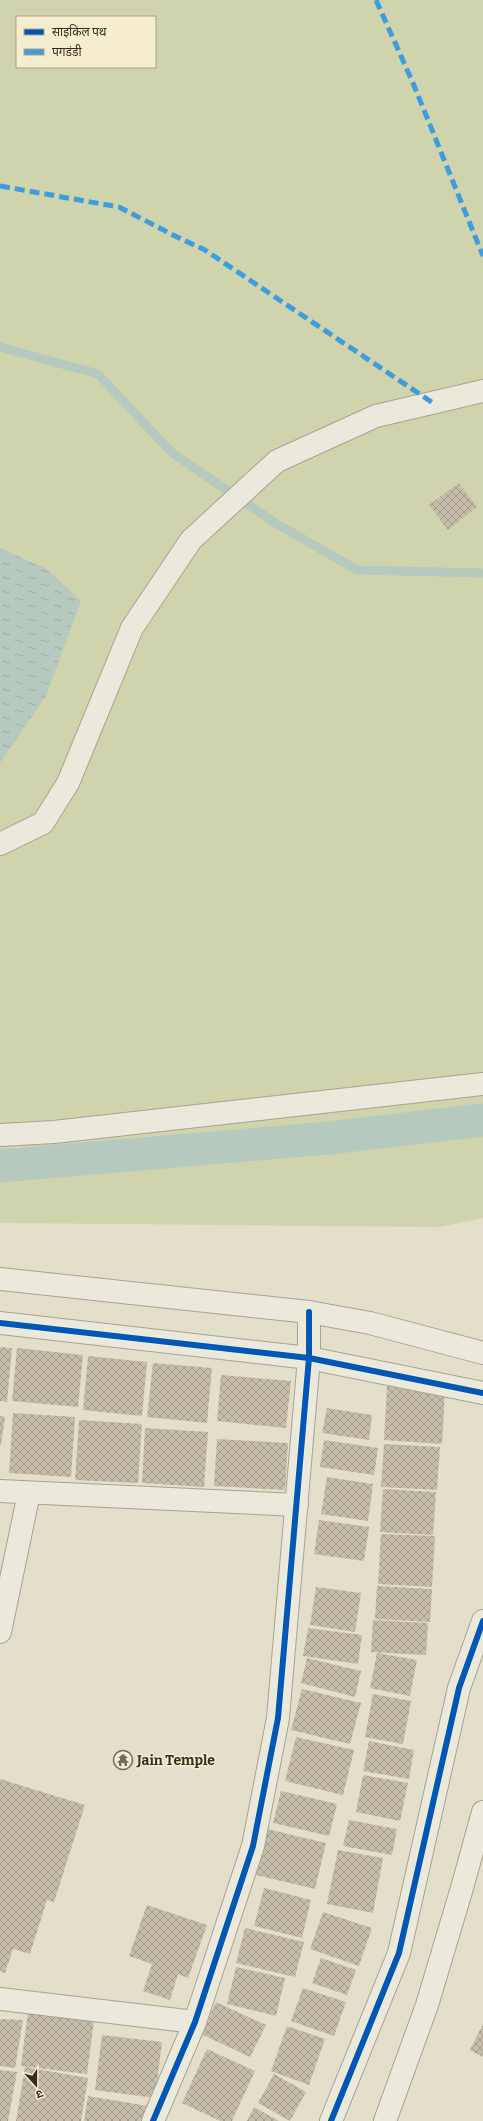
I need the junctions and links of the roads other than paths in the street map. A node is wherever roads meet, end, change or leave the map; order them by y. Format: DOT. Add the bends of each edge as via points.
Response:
graph roads {
  1 [pos="483,391"];
  2 [pos="0,844"];
  3 [pos="483,1084"];
  4 [pos="0,1135"];
  5 [pos="0,1279"];
  6 [pos="309,1312"];
  7 [pos="0,1323"];
  8 [pos="483,1353"];
  9 [pos="308,1358"];
  10 [pos="483,1393"];
  11 [pos="0,1491"];
  12 [pos="29,1493"];
  13 [pos="297,1505"];
  14 [pos="483,1621"];
  15 [pos="0,1632"];
  16 [pos="483,1812"];
  17 [pos="0,1999"];
  18 [pos="195,2022"];
  19 [pos="153,2121"];
  20 [pos="331,2121"];
  21 [pos="386,2121"];
  1 -- 2 [label="street" via="376,416 276,461 191,540 132,628 68,783 43,823"];
  3 -- 4 [label="street" via="62,1132"];
  5 -- 6 [label="street"];
  6 -- 8 [label="street" via="370,1323"];
  6 -- 9 [label="street"];
  7 -- 9 [label="street"];
  9 -- 10 [label="street"];
  9 -- 13 [label="street"];
  11 -- 12 [label="street"];
  12 -- 13 [label="street"];
  12 -- 15 [label="street"];
  13 -- 18 [label="street" via="278,1718 253,1846"];
  14 -- 20 [label="street" via="459,1688 399,1953"];
  16 -- 21 [label="street" via="427,2005"];
  17 -- 18 [label="street"];
  18 -- 19 [label="street"];
}
